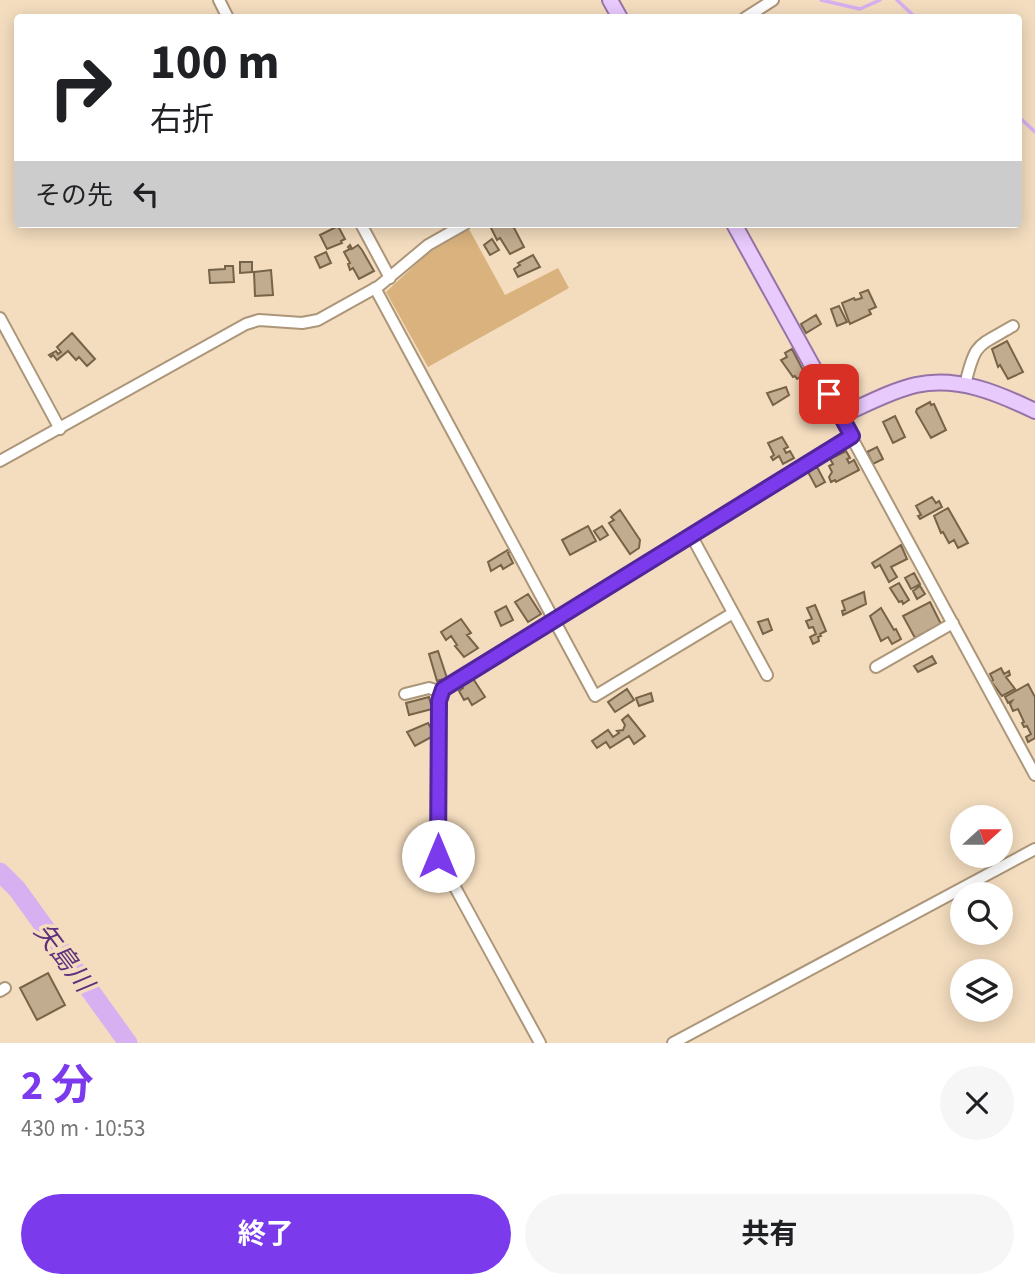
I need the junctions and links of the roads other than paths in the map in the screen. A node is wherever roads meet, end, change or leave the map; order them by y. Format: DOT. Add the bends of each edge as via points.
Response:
graph roads {
  1 [pos="773,0"];
  2 [pos="751,14"];
  3 [pos="363,228"];
  4 [pos="458,228"];
  5 [pos="736,228"];
  6 [pos="390,278"];
  7 [pos="375,288"];
  8 [pos="0,318"];
  9 [pos="1013,326"];
  10 [pos="965,385"];
  11 [pos="1035,411"];
  12 [pos="841,415"];
  13 [pos="60,429"];
  14 [pos="852,436"];
  15 [pos="0,461"];
  16 [pos="691,535"];
  17 [pos="733,613"];
  18 [pos="555,620"];
  19 [pos="953,623"];
  20 [pos="876,667"];
  21 [pos="767,675"];
  22 [pos="442,692"];
  23 [pos="405,694"];
  24 [pos="1035,775"];
  25 [pos="1035,849"];
  26 [pos="540,1043"];
  27 [pos="673,1043"];
  1 -- 2 [label="street"];
  3 -- 6 [label="street"];
  4 -- 6 [label="street" via="428,245"];
  5 -- 12 [label="main road"];
  6 -- 7 [label="street"];
  7 -- 13 [label="street" via="317,320 246,324"];
  7 -- 18 [label="street"];
  8 -- 13 [label="street"];
  9 -- 10 [label="street" via="978,346"];
  10 -- 11 [label="main road"];
  10 -- 12 [label="main road" via="915,385"];
  12 -- 14 [label="street"];
  13 -- 15 [label="street"];
  14 -- 16 [label="street"];
  14 -- 19 [label="street"];
  16 -- 17 [label="street"];
  16 -- 18 [label="street"];
  17 -- 18 [label="street" via="595,696"];
  17 -- 21 [label="street"];
  18 -- 22 [label="street"];
  19 -- 20 [label="street"];
  19 -- 24 [label="street"];
  22 -- 23 [label="street" via="429,688"];
  22 -- 26 [label="street" via="438,856"];
  25 -- 27 [label="street"];
}
